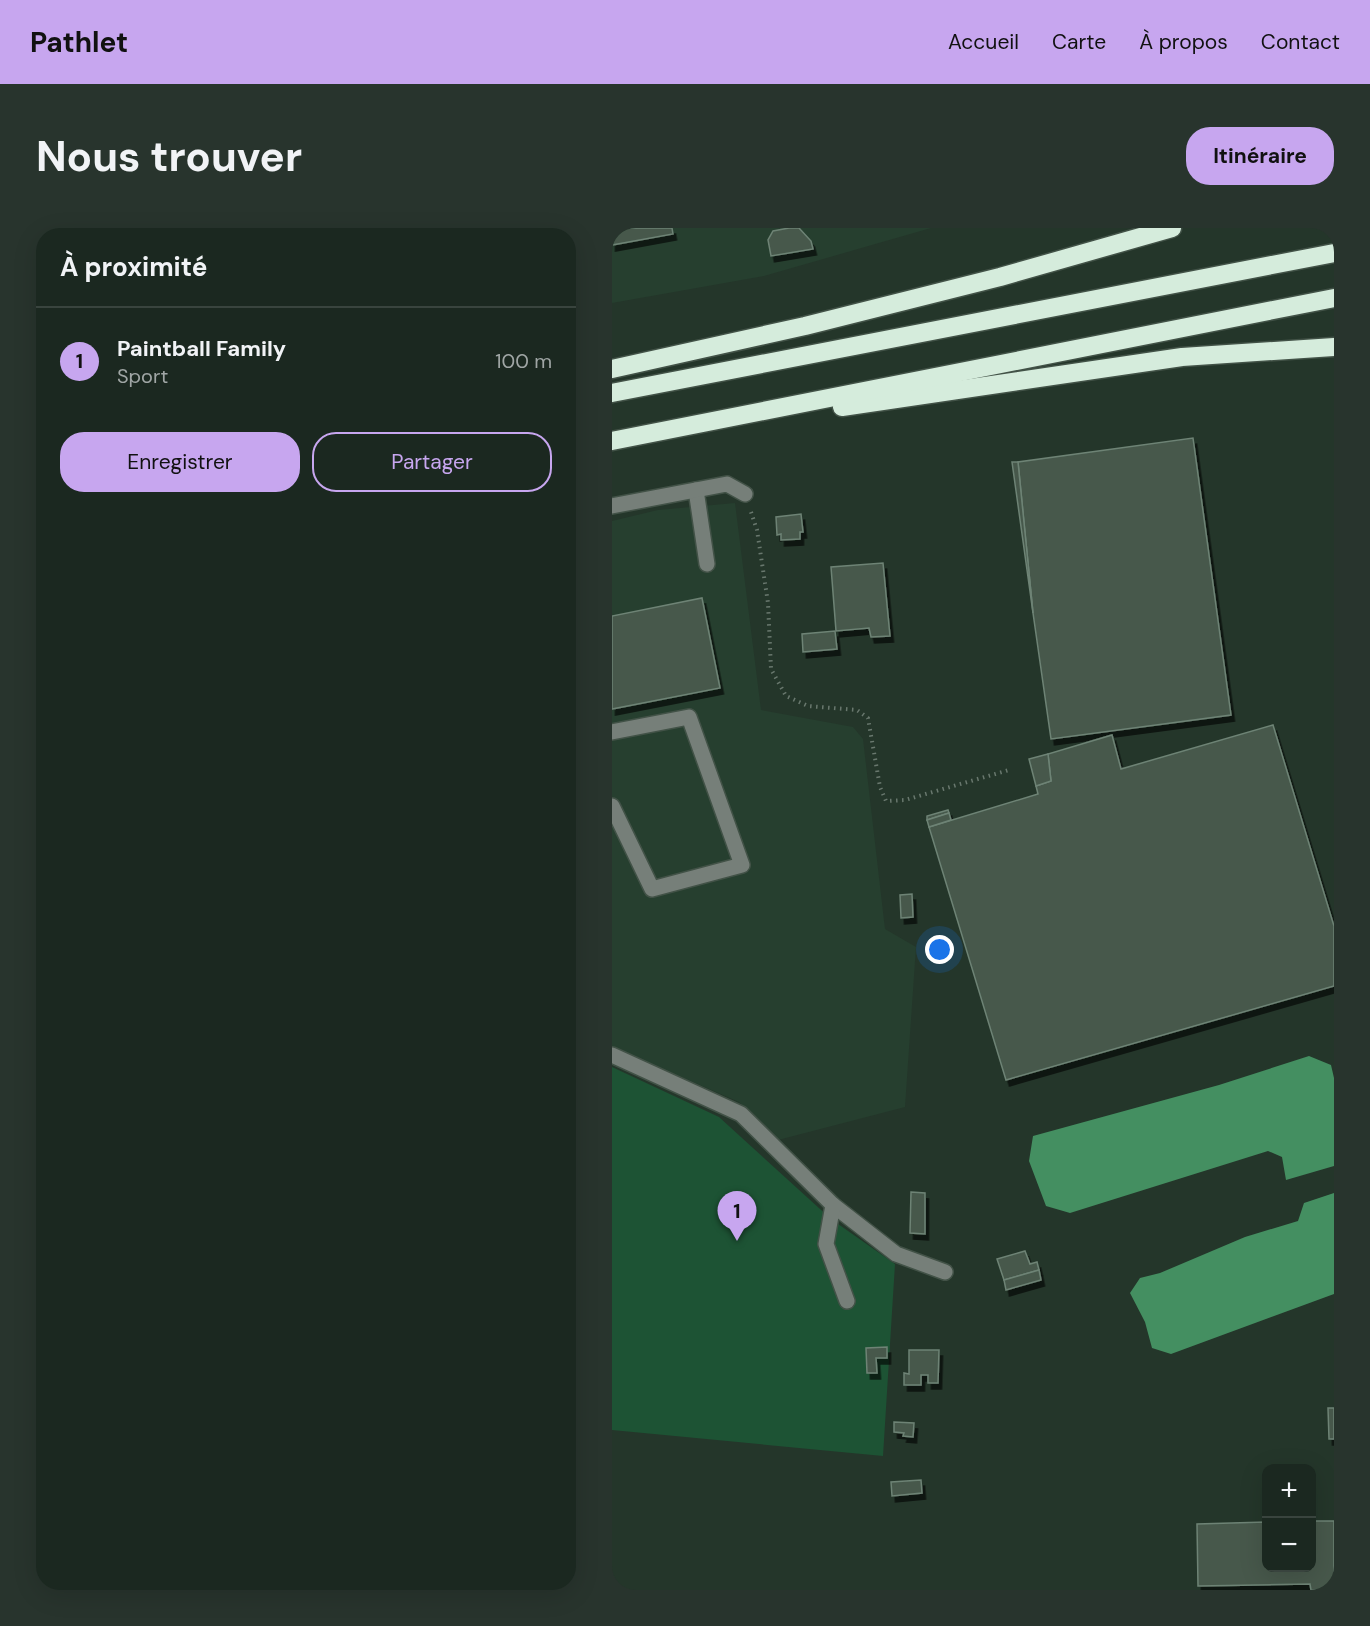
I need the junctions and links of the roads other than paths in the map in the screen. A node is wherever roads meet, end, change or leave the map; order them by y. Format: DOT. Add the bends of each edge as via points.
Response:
graph roads {
  1 [pos="1172,228"];
  2 [pos="1334,253"];
  3 [pos="1334,298"];
  4 [pos="1334,347"];
  5 [pos="612,369"];
  6 [pos="612,393"];
  7 [pos="612,441"];
  8 [pos="696,490"];
  9 [pos="745,494"];
  10 [pos="612,506"];
  11 [pos="706,564"];
  12 [pos="612,732"];
  13 [pos="612,806"];
  14 [pos="612,1055"];
  15 [pos="833,1205"];
  16 [pos="945,1272"];
  17 [pos="847,1301"];
  1 -- 5 [label="highway" via="806,326"];
  2 -- 6 [label="highway"];
  3 -- 7 [label="highway"];
  4 -- 7 [label="highway" via="1182,357"];
  8 -- 9 [label="street" via="727,484"];
  8 -- 10 [label="street"];
  8 -- 11 [label="street"];
  12 -- 13 [label="street" via="689,717 741,865 652,889"];
  14 -- 15 [label="street" via="741,1114"];
  15 -- 16 [label="street" via="896,1254"];
  15 -- 17 [label="street" via="826,1244"];
}
